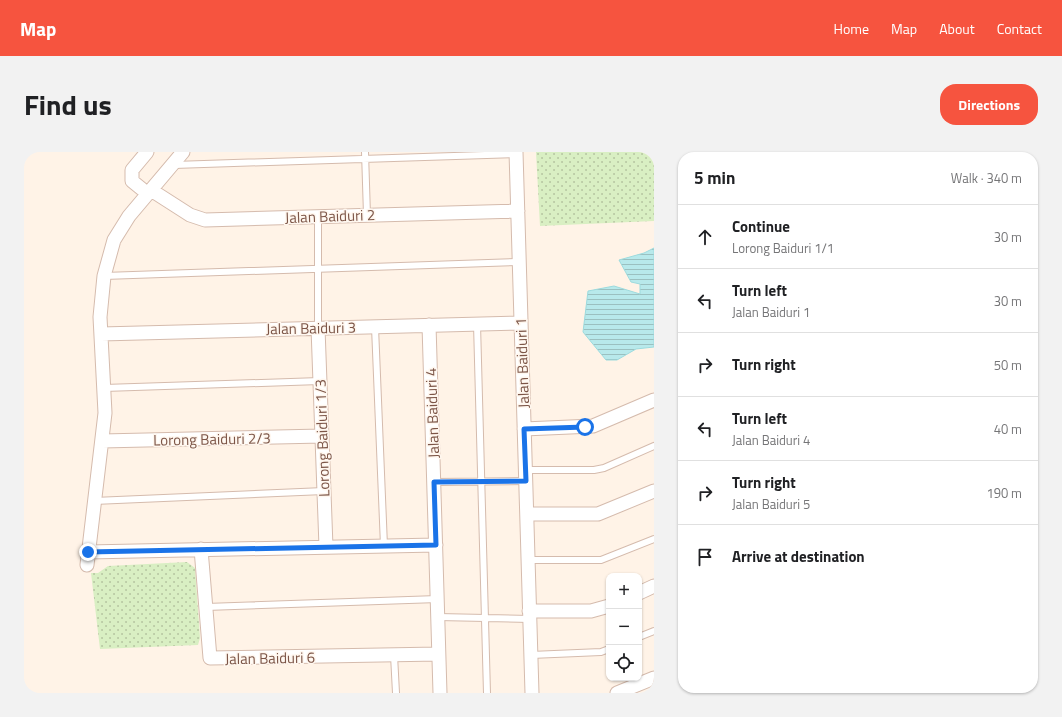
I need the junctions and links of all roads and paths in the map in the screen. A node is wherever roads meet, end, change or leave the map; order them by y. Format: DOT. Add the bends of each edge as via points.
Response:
graph roads {
  1 [pos="147,152"];
  2 [pos="183,152"];
  3 [pos="516,153"];
  4 [pos="365,155"];
  5 [pos="173,165"];
  6 [pos="149,192"];
  7 [pos="518,211"];
  8 [pos="367,215"];
  9 [pos="318,216"];
  10 [pos="519,262"];
  11 [pos="318,269"];
  12 [pos="104,276"];
  13 [pos="521,323"];
  14 [pos="477,324"];
  15 [pos="429,325"];
  16 [pos="375,327"];
  17 [pos="318,328"];
  18 [pos="101,334"];
  19 [pos="320,381"];
  20 [pos="104,388"];
  21 [pos="654,400"];
  22 [pos="524,429"];
  23 [pos="322,436"];
  24 [pos="102,441"];
  25 [pos="654,446"];
  26 [pos="526,476"];
  27 [pos="434,482"];
  28 [pos="481,482"];
  29 [pos="324,491"];
  30 [pos="654,491"];
  31 [pos="94,500"];
  32 [pos="527,514"];
  33 [pos="654,539"];
  34 [pos="436,545"];
  35 [pos="384,546"];
  36 [pos="326,547"];
  37 [pos="201,549"];
  38 [pos="88,552"];
  39 [pos="528,560"];
  40 [pos="87,566"];
  41 [pos="654,586"];
  42 [pos="642,591"];
  43 [pos="438,599"];
  44 [pos="206,607"];
  45 [pos="606,607"];
  46 [pos="530,615"];
  47 [pos="438,617"];
  48 [pos="485,618"];
  49 [pos="654,631"];
  50 [pos="642,636"];
  51 [pos="606,650"];
  52 [pos="438,654"];
  53 [pos="394,655"];
  54 [pos="531,655"];
  55 [pos="654,678"];
  56 [pos="396,693"];
  57 [pos="440,693"];
  58 [pos="487,693"];
  59 [pos="532,693"];
  60 [pos="617,693"];
  1 -- 6 [label="street, Jalan Baiduri 2" via="132,170 132,181"];
  2 -- 5 [label="street"];
  3 -- 4 [label="lane"];
  3 -- 7 [label="street, Jalan Baiduri 1"];
  4 -- 5 [label="lane"];
  4 -- 8 [label="lane"];
  5 -- 6 [label="street"];
  6 -- 9 [label="street, Jalan Baiduri 2" via="204,220"];
  6 -- 12 [label="street" via="129,216 114,240"];
  7 -- 8 [label="street, Jalan Baiduri 2"];
  7 -- 10 [label="street, Jalan Baiduri 1"];
  8 -- 9 [label="street, Jalan Baiduri 2"];
  9 -- 11 [label="lane"];
  10 -- 11 [label="lane"];
  10 -- 13 [label="street, Jalan Baiduri 1"];
  11 -- 12 [label="lane"];
  11 -- 17 [label="lane"];
  12 -- 18 [label="street"];
  13 -- 14 [label="street, Jalan Baiduri 3"];
  13 -- 22 [label="street, Jalan Baiduri 1"];
  14 -- 15 [label="street, Jalan Baiduri 3"];
  14 -- 28 [label="lane"];
  15 -- 16 [label="street, Jalan Baiduri 3"];
  15 -- 27 [label="street, Jalan Baiduri 4"];
  16 -- 17 [label="street, Jalan Baiduri 3"];
  16 -- 35 [label="lane"];
  17 -- 18 [label="street, Jalan Baiduri 3"];
  17 -- 19 [label="street, Lorong Baiduri 1/3"];
  18 -- 20 [label="street"];
  19 -- 20 [label="lane"];
  19 -- 23 [label="street, Lorong Baiduri 1/3"];
  20 -- 24 [label="street"];
  21 -- 22 [label="street" via="593,426"];
  22 -- 26 [label="street, Jalan Baiduri 1"];
  23 -- 24 [label="street, Lorong Baiduri 2/3"];
  23 -- 29 [label="street, Lorong Baiduri 1/3"];
  24 -- 31 [label="street"];
  25 -- 26 [label="lane" via="604,468"];
  26 -- 28 [label="lane"];
  26 -- 32 [label="street, Jalan Baiduri 1"];
  27 -- 28 [label="lane"];
  27 -- 34 [label="street, Jalan Baiduri 4"];
  28 -- 48 [label="lane"];
  29 -- 31 [label="lane"];
  29 -- 36 [label="street, Lorong Baiduri 1/3"];
  30 -- 32 [label="street" via="598,514"];
  31 -- 38 [label="street"];
  32 -- 39 [label="street, Jalan Baiduri 1"];
  33 -- 39 [label="lane" via="601,560"];
  34 -- 35 [label="street"];
  34 -- 43 [label="street, Jalan Baiduri 4"];
  35 -- 36 [label="street"];
  36 -- 37 [label="street"];
  37 -- 38 [label="street"];
  37 -- 44 [label="street, Jalan Baiduri 6"];
  38 -- 40 [label="street"];
  39 -- 46 [label="street, Jalan Baiduri 1"];
  41 -- 42 [label="street"];
  43 -- 44 [label="lane"];
  43 -- 47 [label="street, Jalan Baiduri 4"];
  44 -- 53 [label="street, Jalan Baiduri 6" via="210,658"];
  45 -- 46 [label="street" via="591,611"];
  46 -- 48 [label="lane"];
  46 -- 54 [label="street, Jalan Baiduri 1"];
  47 -- 48 [label="lane"];
  47 -- 52 [label="street, Jalan Baiduri 4"];
  48 -- 58 [label="lane"];
  49 -- 50 [label="lane"];
  51 -- 54 [label="lane"];
  52 -- 53 [label="street, Jalan Baiduri 6"];
  52 -- 57 [label="street, Jalan Baiduri 4"];
  53 -- 56 [label="lane"];
  54 -- 59 [label="street, Jalan Baiduri 1"];
  55 -- 60 [label="street"];
}
